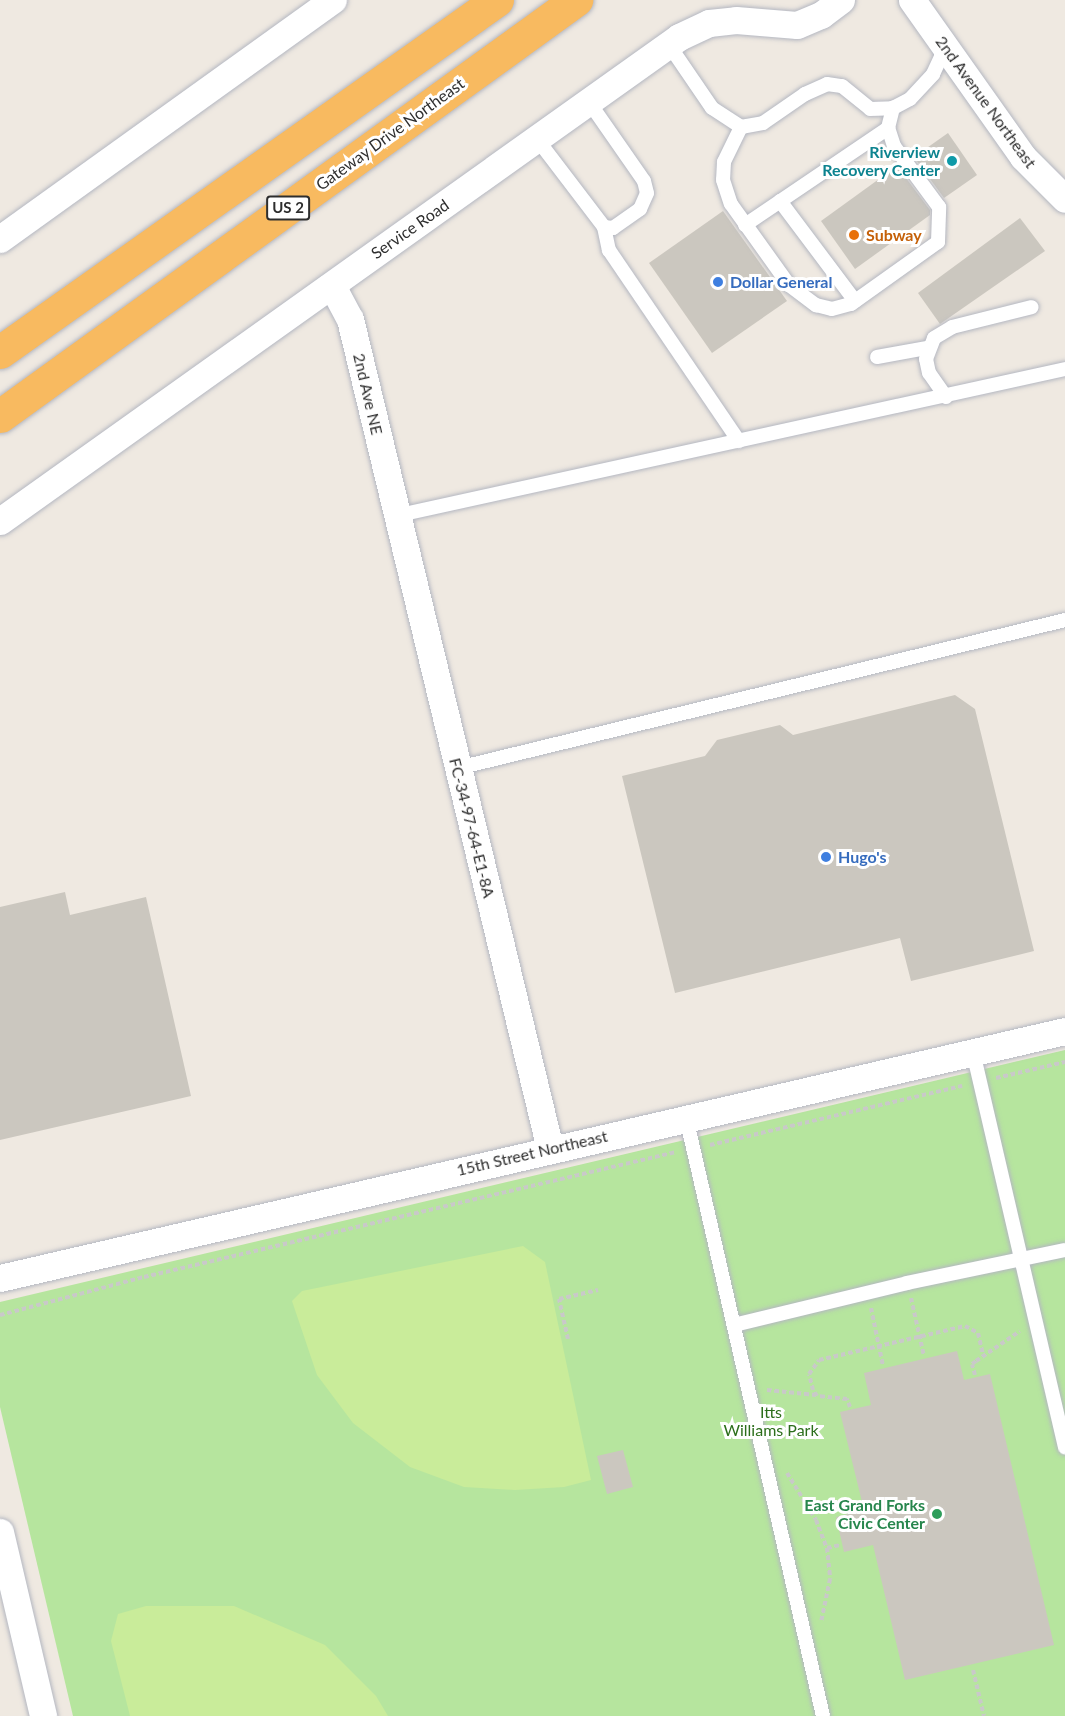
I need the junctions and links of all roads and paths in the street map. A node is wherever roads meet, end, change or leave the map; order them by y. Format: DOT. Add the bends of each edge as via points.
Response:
graph roads {
  1 [pos="333,0"];
  2 [pos="497,0"];
  3 [pos="576,0"];
  4 [pos="841,0"];
  5 [pos="912,0"];
  6 [pos="942,43"];
  7 [pos="669,45"];
  8 [pos="589,102"];
  9 [pos="893,108"];
  10 [pos="741,127"];
  11 [pos="888,128"];
  12 [pos="537,139"];
  13 [pos="1065,199"];
  14 [pos="780,201"];
  15 [pos="745,225"];
  16 [pos="604,227"];
  17 [pos="0,239"];
  18 [pos="327,288"];
  19 [pos="855,301"];
  20 [pos="1032,307"];
  21 [pos="927,348"];
  22 [pos="0,352"];
  23 [pos="878,357"];
  24 [pos="1065,369"];
  25 [pos="945,397"];
  26 [pos="0,416"];
  27 [pos="739,441"];
  28 [pos="395,507"];
  29 [pos="0,521"];
  30 [pos="1065,620"];
  31 [pos="458,768"];
  32 [pos="1065,1031"];
  33 [pos="973,1052"];
  34 [pos="1065,1062"];
  35 [pos="980,1082"];
  36 [pos="686,1117"];
  37 [pos="693,1148"];
  38 [pos="550,1149"];
  39 [pos="1065,1250"];
  40 [pos="1022,1260"];
  41 [pos="0,1278"];
  42 [pos="908,1283"];
  43 [pos="598,1290"];
  44 [pos="868,1292"];
  45 [pos="0,1315"];
  46 [pos="1036,1320"];
  47 [pos="734,1326"];
  48 [pos="920,1337"];
  49 [pos="568,1339"];
  50 [pos="879,1346"];
  51 [pos="983,1355"];
  52 [pos="924,1356"];
  53 [pos="884,1366"];
  54 [pos="975,1375"];
  55 [pos="749,1392"];
  56 [pos="817,1396"];
  57 [pos="850,1407"];
  58 [pos="1065,1447"];
  59 [pos="783,1466"];
  60 [pos="0,1534"];
  61 [pos="840,1545"];
  62 [pos="827,1548"];
  63 [pos="821,1627"];
  64 [pos="973,1670"];
  65 [pos="43,1716"];
  66 [pos="823,1716"];
  67 [pos="984,1716"];
  1 -- 17 [label="street"];
  2 -- 22 [label="highway"];
  3 -- 26 [label="highway, Gateway Drive Northeast / US 2"];
  4 -- 7 [label="street, Service Road" via="821,15 796,25 736,20 709,23"];
  5 -- 6 [label="street, 2nd Avenue Northeast"];
  6 -- 9 [label="lane" via="933,74 910,99"];
  6 -- 13 [label="street, 2nd Avenue Northeast" via="1023,157"];
  7 -- 8 [label="street, Service Road"];
  7 -- 10 [label="lane" via="712,108"];
  8 -- 12 [label="street, Service Road"];
  8 -- 16 [label="lane" via="644,181 646,193 640,209 613,228"];
  9 -- 10 [label="lane" via="870,109 842,87 826,84 763,123"];
  9 -- 11 [label="lane"];
  10 -- 15 [label="lane" via="724,162 723,180 731,204"];
  11 -- 14 [label="lane"];
  11 -- 19 [label="lane" via="894,146 939,207 940,233 938,242"];
  12 -- 16 [label="lane"];
  12 -- 18 [label="street, Service Road"];
  14 -- 15 [label="lane"];
  14 -- 19 [label="lane"];
  15 -- 19 [label="lane" via="789,285 801,294 831,309"];
  16 -- 27 [label="lane" via="609,250"];
  18 -- 28 [label="street, 2nd Ave NE" via="338,294 351,319"];
  18 -- 29 [label="street, Service Road"];
  20 -- 21 [label="lane" via="952,327 934,338"];
  21 -- 23 [label="lane"];
  21 -- 25 [label="lane" via="929,372"];
  24 -- 25 [label="lane"];
  25 -- 27 [label="lane"];
  27 -- 28 [label="lane" via="404,514"];
  28 -- 31 [label="street, FC-34-97-64-E1-8A"];
  30 -- 31 [label="lane"];
  31 -- 38 [label="street, FC-34-97-64-E1-8A"];
  32 -- 33 [label="street, 15th Street Northeast"];
  33 -- 35 [label="lane"];
  33 -- 36 [label="street, 15th Street Northeast"];
  34 -- 35 [label="path"];
  35 -- 37 [label="path"];
  35 -- 40 [label="lane"];
  36 -- 37 [label="lane"];
  36 -- 38 [label="street, 15th Street Northeast"];
  37 -- 45 [label="path" via="144,1277"];
  37 -- 47 [label="lane"];
  38 -- 41 [label="street, 15th Street Northeast"];
  39 -- 40 [label="lane"];
  40 -- 42 [label="lane"];
  40 -- 46 [label="lane"];
  42 -- 44 [label="lane"];
  42 -- 48 [label="path"];
  43 -- 49 [label="path" via="559,1299"];
  44 -- 47 [label="lane"];
  44 -- 50 [label="path"];
  46 -- 51 [label="path"];
  46 -- 58 [label="lane"];
  47 -- 55 [label="lane"];
  48 -- 50 [label="path"];
  48 -- 51 [label="path" via="973,1328"];
  48 -- 52 [label="path"];
  50 -- 53 [label="path"];
  50 -- 56 [label="path" via="819,1360 809,1374 809,1383"];
  51 -- 54 [label="path" via="972,1364"];
  55 -- 56 [label="path" via="762,1389"];
  55 -- 66 [label="lane"];
  56 -- 57 [label="path" via="847,1399"];
  59 -- 62 [label="path" via="816,1520"];
  60 -- 65 [label="street"];
  61 -- 62 [label="path"];
  62 -- 63 [label="path" via="830,1579"];
  64 -- 67 [label="path"];
}
